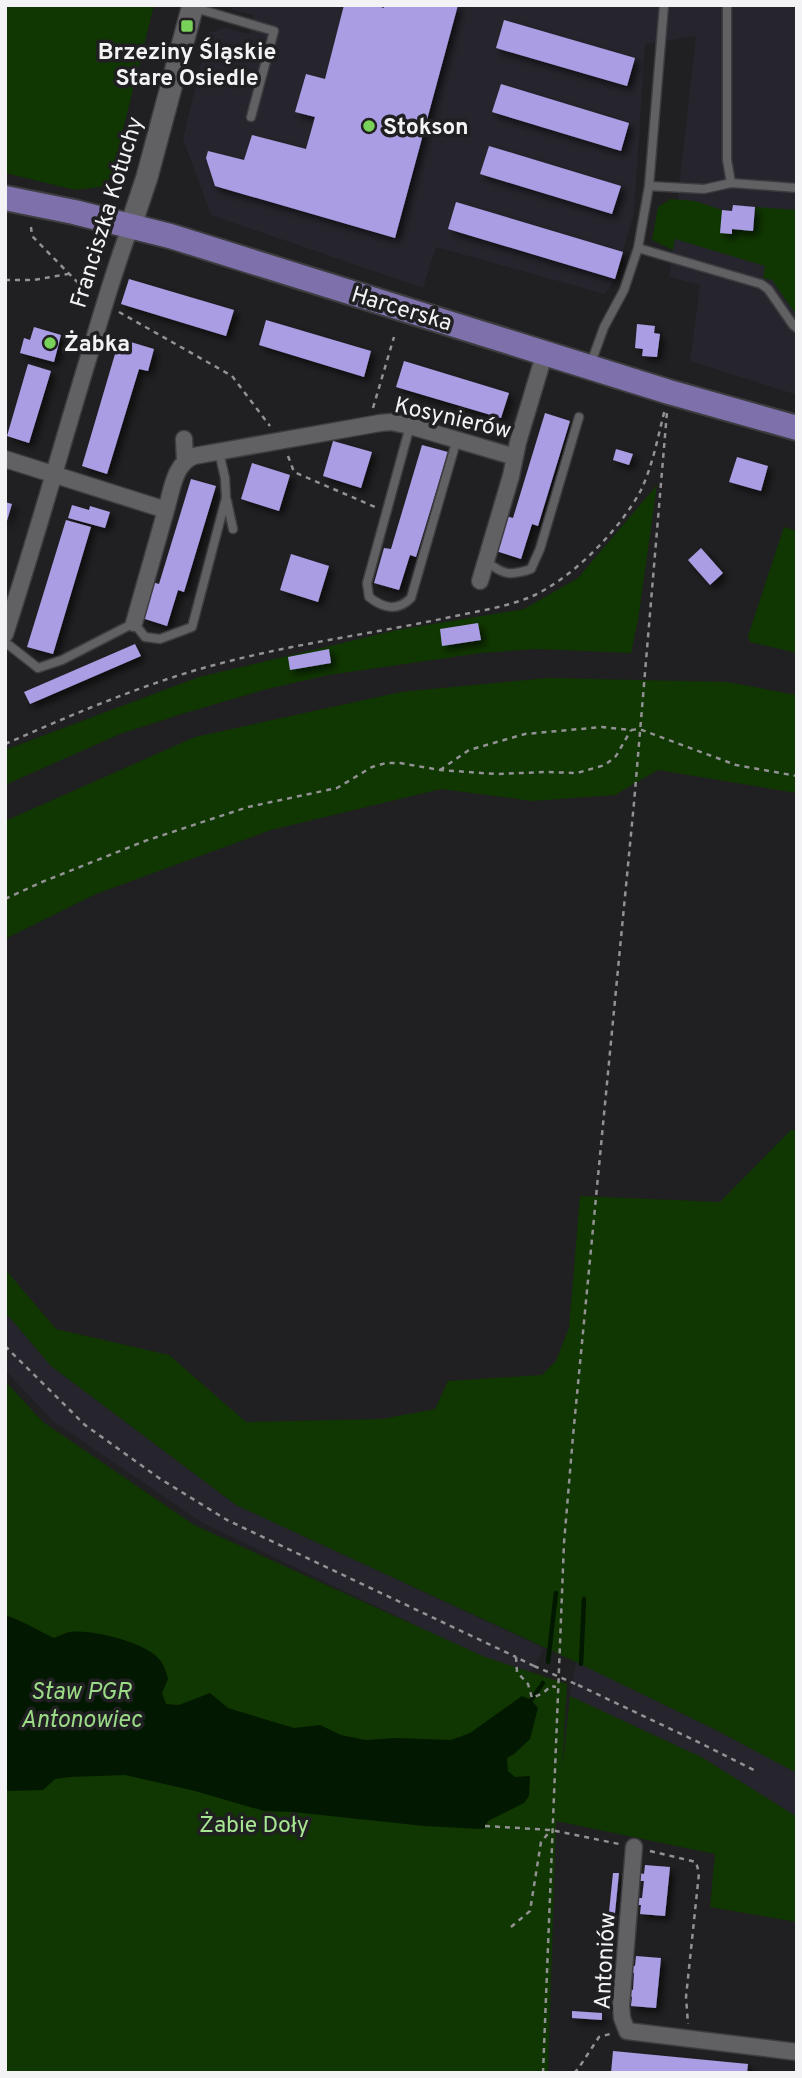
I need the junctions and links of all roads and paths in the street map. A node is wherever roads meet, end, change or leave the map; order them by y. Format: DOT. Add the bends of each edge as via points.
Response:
graph roads {
  1 [pos="664,5"];
  2 [pos="727,5"];
  3 [pos="192,6"];
  4 [pos="251,117"];
  5 [pos="731,183"];
  6 [pos="649,186"];
  7 [pos="797,188"];
  8 [pos="5,198"];
  9 [pos="31,227"];
  10 [pos="130,228"];
  11 [pos="638,248"];
  12 [pos="107,264"];
  13 [pos="69,274"];
  14 [pos="5,280"];
  15 [pos="78,283"];
  16 [pos="104,305"];
  17 [pos="797,328"];
  18 [pos="394,337"];
  19 [pos="544,352"];
  20 [pos="590,366"];
  21 [pos="669,392"];
  22 [pos="579,417"];
  23 [pos="368,425"];
  24 [pos="410,426"];
  25 [pos="797,428"];
  26 [pos="184,439"];
  27 [pos="457,439"];
  28 [pos="281,441"];
  29 [pos="218,451"];
  30 [pos="515,457"];
  31 [pos="5,459"];
  32 [pos="185,460"];
  33 [pos="53,474"];
  34 [pos="226,498"];
  35 [pos="166,510"];
  36 [pos="387,512"];
  37 [pos="233,529"];
  38 [pos="486,561"];
  39 [pos="480,581"];
  40 [pos="134,623"];
  41 [pos="5,634"];
  42 [pos="5,642"];
  43 [pos="639,729"];
  44 [pos="631,730"];
  45 [pos="440,770"];
  46 [pos="797,776"];
  47 [pos="5,899"];
  48 [pos="5,1346"];
  49 [pos="516,1657"];
  50 [pos="558,1687"];
  51 [pos="754,1770"];
  52 [pos="485,1826"];
  53 [pos="551,1830"];
  54 [pos="634,1847"];
  55 [pos="511,1927"];
  56 [pos="627,2031"];
  57 [pos="689,2038"];
  58 [pos="797,2052"];
  59 [pos="543,2073"];
  60 [pos="574,2073"];
  1 -- 6 [label="lane"];
  2 -- 5 [label="lane"];
  3 -- 4 [label="lane" via="274,31"];
  3 -- 10 [label="street, Franciszka Kotuchy"];
  5 -- 6 [label="lane" via="704,189"];
  5 -- 7 [label="lane"];
  6 -- 11 [label="lane"];
  8 -- 10 [label="main road, Harcerska"];
  9 -- 13 [label="path" via="32,236"];
  10 -- 16 [label="street, Franciszka Kotuchy"];
  10 -- 19 [label="main road, Harcerska" via="183,240"];
  11 -- 17 [label="lane" via="761,284"];
  11 -- 20 [label="lane"];
  12 -- 15 [label="path" via="99,263"];
  13 -- 14 [label="path" via="34,281"];
  13 -- 15 [label="path"];
  15 -- 16 [label="path"];
  16 -- 28 [label="path" via="232,376"];
  16 -- 33 [label="street, Franciszka Kotuchy"];
  18 -- 23 [label="path"];
  19 -- 20 [label="main road, Harcerska"];
  19 -- 30 [label="street, Kosynierów"];
  20 -- 21 [label="main road, Harcerska"];
  21 -- 25 [label="main road, Harcerska"];
  21 -- 43 [label="path"];
  22 -- 38 [label="lane" via="531,569 515,575"];
  23 -- 24 [label="street, Kosynierów" via="391,422"];
  23 -- 28 [label="street, Kosynierów"];
  24 -- 27 [label="street, Kosynierów"];
  24 -- 36 [label="lane"];
  26 -- 32 [label="street"];
  27 -- 30 [label="street, Kosynierów"];
  27 -- 36 [label="lane" via="415,589 404,605 393,608 369,597 367,583"];
  28 -- 29 [label="street, Kosynierów"];
  28 -- 36 [label="path" via="294,472"];
  29 -- 32 [label="street"];
  29 -- 34 [label="lane"];
  30 -- 38 [label="street"];
  31 -- 33 [label="street"];
  32 -- 35 [label="street"];
  33 -- 35 [label="street"];
  33 -- 41 [label="street, Franciszka Kotuchy"];
  34 -- 37 [label="lane"];
  34 -- 40 [label="lane" via="192,627 160,639 145,638"];
  35 -- 40 [label="street"];
  38 -- 39 [label="street"];
  40 -- 42 [label="lane" via="38,668"];
  43 -- 44 [label="path"];
  43 -- 46 [label="path" via="736,765"];
  43 -- 50 [label="path" via="572,1436"];
  44 -- 45 [label="path" via="602,727 525,734 469,750"];
  44 -- 45 [label="path" via="605,765 577,773 496,775"];
  45 -- 47 [label="path" via="400,763 372,767 337,788 248,807 145,841"];
  48 -- 49 [label="path" via="85,1425 227,1520"];
  49 -- 50 [label="path" via="517,1672 528,1684 532,1698 551,1686"];
  49 -- 51 [label="path, bridge"];
  50 -- 53 [label="path"];
  52 -- 53 [label="path"];
  53 -- 54 [label="path"];
  53 -- 55 [label="path" via="541,1842 530,1911"];
  53 -- 59 [label="path"];
  54 -- 56 [label="street, Antoniów" via="621,2006"];
  54 -- 57 [label="path" via="696,1862 699,1873 686,1997"];
  56 -- 57 [label="street, Antoniów"];
  56 -- 60 [label="path" via="598,2036"];
  57 -- 58 [label="street, Antoniów"];
}
